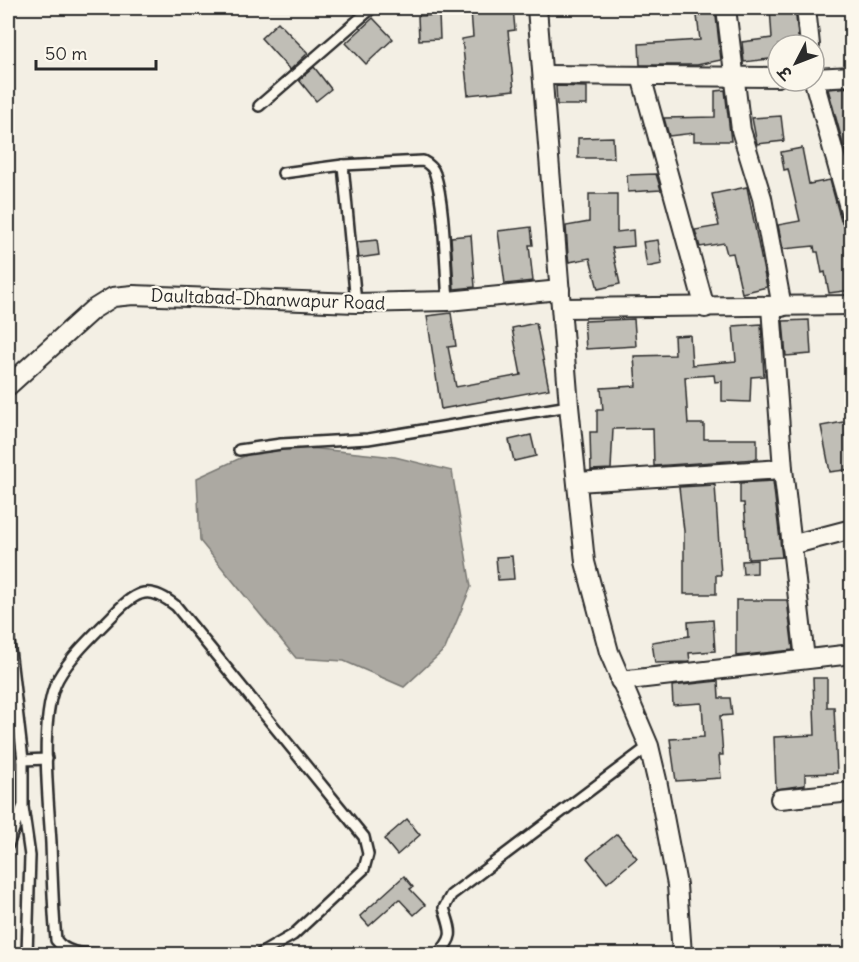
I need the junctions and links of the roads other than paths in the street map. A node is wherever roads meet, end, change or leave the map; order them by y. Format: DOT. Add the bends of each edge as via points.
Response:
graph roads {
  1 [pos="372,8"];
  2 [pos="537,8"];
  3 [pos="726,8"];
  4 [pos="806,8"];
  5 [pos="809,33"];
  6 [pos="544,75"];
  7 [pos="641,76"];
  8 [pos="734,76"];
  9 [pos="852,76"];
  10 [pos="766,77"];
  11 [pos="826,79"];
  12 [pos="818,93"];
  13 [pos="259,106"];
  14 [pos="343,165"];
  15 [pos="283,173"];
  16 [pos="852,218"];
  17 [pos="561,299"];
  18 [pos="448,301"];
  19 [pos="356,303"];
  20 [pos="852,305"];
  21 [pos="777,307"];
  22 [pos="705,308"];
  23 [pos="8,386"];
  24 [pos="569,405"];
  25 [pos="239,450"];
  26 [pos="783,469"];
  27 [pos="577,482"];
  28 [pos="852,529"];
  29 [pos="791,546"];
  30 [pos="8,632"];
  31 [pos="852,654"];
  32 [pos="805,659"];
  33 [pos="620,681"];
  34 [pos="649,746"];
  35 [pos="47,759"];
  36 [pos="23,760"];
  37 [pos="852,792"];
  38 [pos="780,799"];
  39 [pos="23,807"];
  40 [pos="8,845"];
  41 [pos="27,954"];
  42 [pos="106,954"];
  43 [pos="260,954"];
  44 [pos="438,954"];
  45 [pos="682,954"];
  1 -- 13 [label="lane"];
  2 -- 6 [label="street"];
  3 -- 8 [label="street"];
  4 -- 5 [label="street"];
  6 -- 7 [label="street"];
  6 -- 17 [label="street"];
  7 -- 8 [label="street"];
  7 -- 22 [label="street"];
  8 -- 10 [label="street"];
  8 -- 21 [label="street" via="741,130 762,198"];
  9 -- 11 [label="street"];
  12 -- 16 [label="street"];
  14 -- 15 [label="lane"];
  14 -- 18 [label="lane" via="423,161 431,165 440,204"];
  14 -- 19 [label="lane"];
  17 -- 18 [label="street, Daultabad-Dhanwapur Road"];
  17 -- 22 [label="street, Daultabad-Dhanwapur Road"];
  17 -- 24 [label="street"];
  18 -- 19 [label="street, Daultabad-Dhanwapur Road"];
  19 -- 23 [label="street, Daultabad-Dhanwapur Road" via="113,297 93,310"];
  20 -- 21 [label="street, Daultabad-Dhanwapur Road"];
  21 -- 22 [label="street, Daultabad-Dhanwapur Road"];
  21 -- 26 [label="street"];
  24 -- 25 [label="lane" via="368,439"];
  24 -- 27 [label="street"];
  26 -- 27 [label="street"];
  26 -- 29 [label="street"];
  27 -- 33 [label="street" via="585,562"];
  28 -- 29 [label="street"];
  29 -- 32 [label="street"];
  30 -- 36 [label="lane"];
  31 -- 32 [label="street"];
  32 -- 33 [label="street"];
  33 -- 34 [label="street"];
  34 -- 44 [label="lane" via="451,895 444,908 451,940"];
  34 -- 45 [label="street" via="672,849"];
  35 -- 36 [label="lane"];
  35 -- 42 [label="lane" via="56,940 70,952"];
  35 -- 43 [label="lane" via="49,717 58,680 83,645 122,606 140,593 160,593 176,606 364,837 368,854 364,869 293,934"];
  36 -- 39 [label="lane"];
  37 -- 38 [label="street"];
  39 -- 40 [label="lane"];
  39 -- 41 [label="lane" via="30,855"];
}
